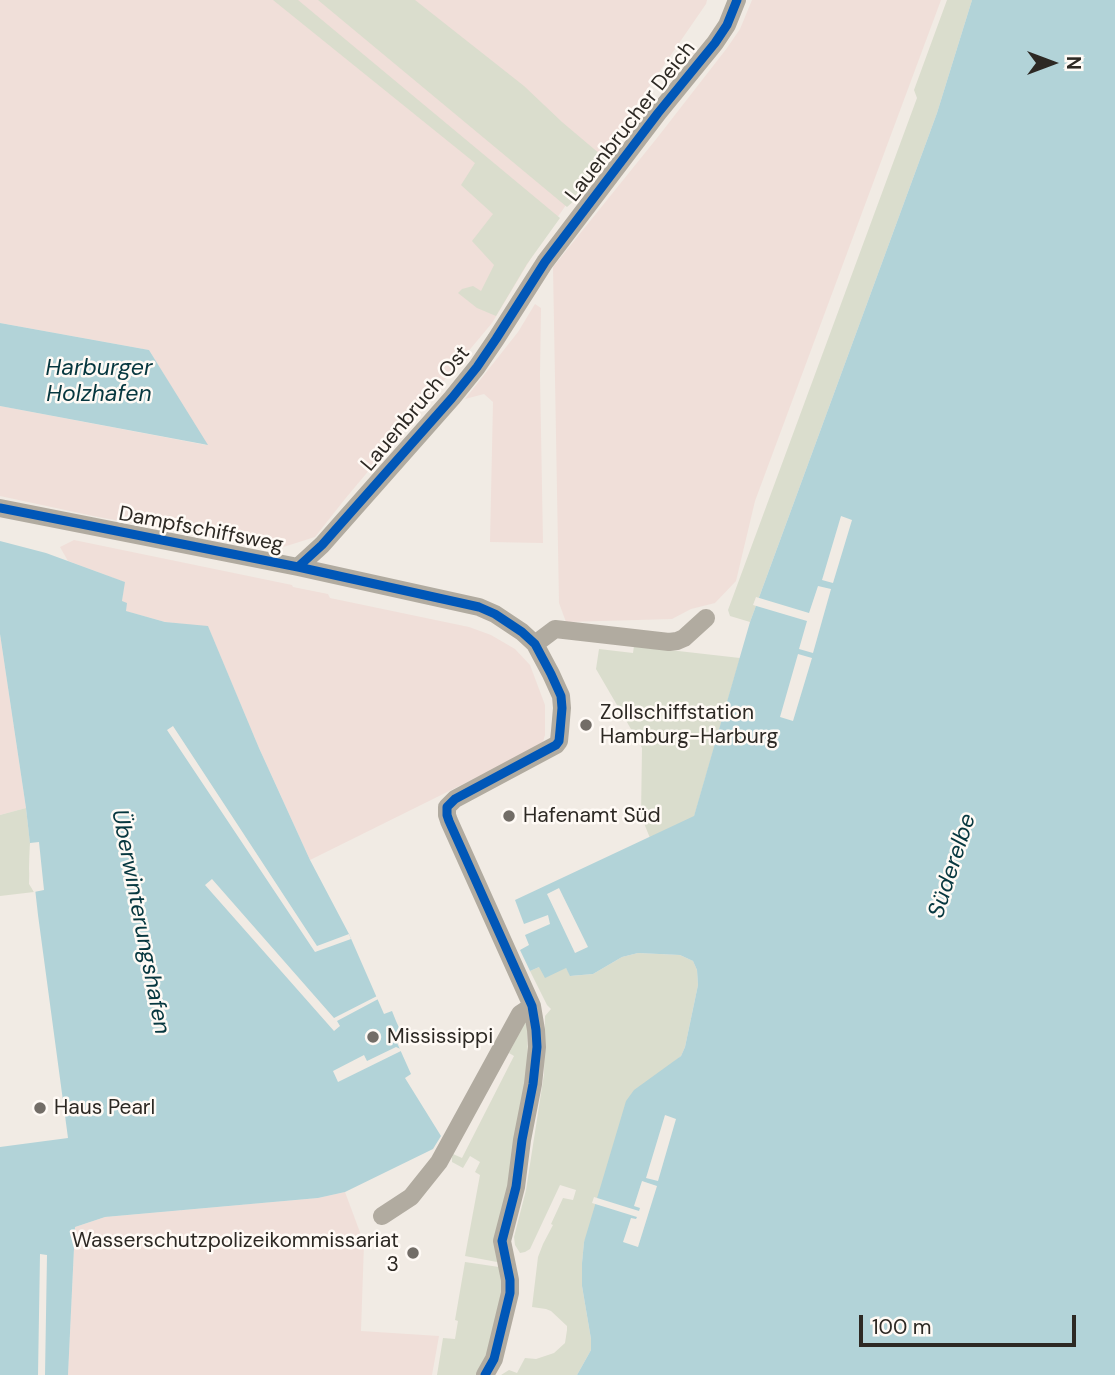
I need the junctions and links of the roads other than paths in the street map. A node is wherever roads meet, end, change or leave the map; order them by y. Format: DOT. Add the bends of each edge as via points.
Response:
graph roads {
  1 [pos="737,0"];
  2 [pos="545,262"];
  3 [pos="0,508"];
  4 [pos="298,567"];
  5 [pos="706,618"];
  6 [pos="535,644"];
  7 [pos="532,1006"];
  8 [pos="382,1216"];
  9 [pos="485,1375"];
  1 -- 2 [label="street, Lauenbrucher Deich" via="715,43"];
  2 -- 4 [label="street, Lauenbruch Ost" via="460,387"];
  3 -- 4 [label="street, Dampfschiffsweg"];
  4 -- 6 [label="street, Dampfschiffsweg" via="479,607 509,622"];
  5 -- 6 [label="street" via="677,641 555,629"];
  6 -- 7 [label="street, Dampfschiffsweg" via="561,696 559,741 454,799 447,811"];
  7 -- 8 [label="street" via="520,1014 439,1162 411,1196"];
  7 -- 9 [label="street" via="537,1047 533,1084 502,1241 510,1293 494,1359"];
}
